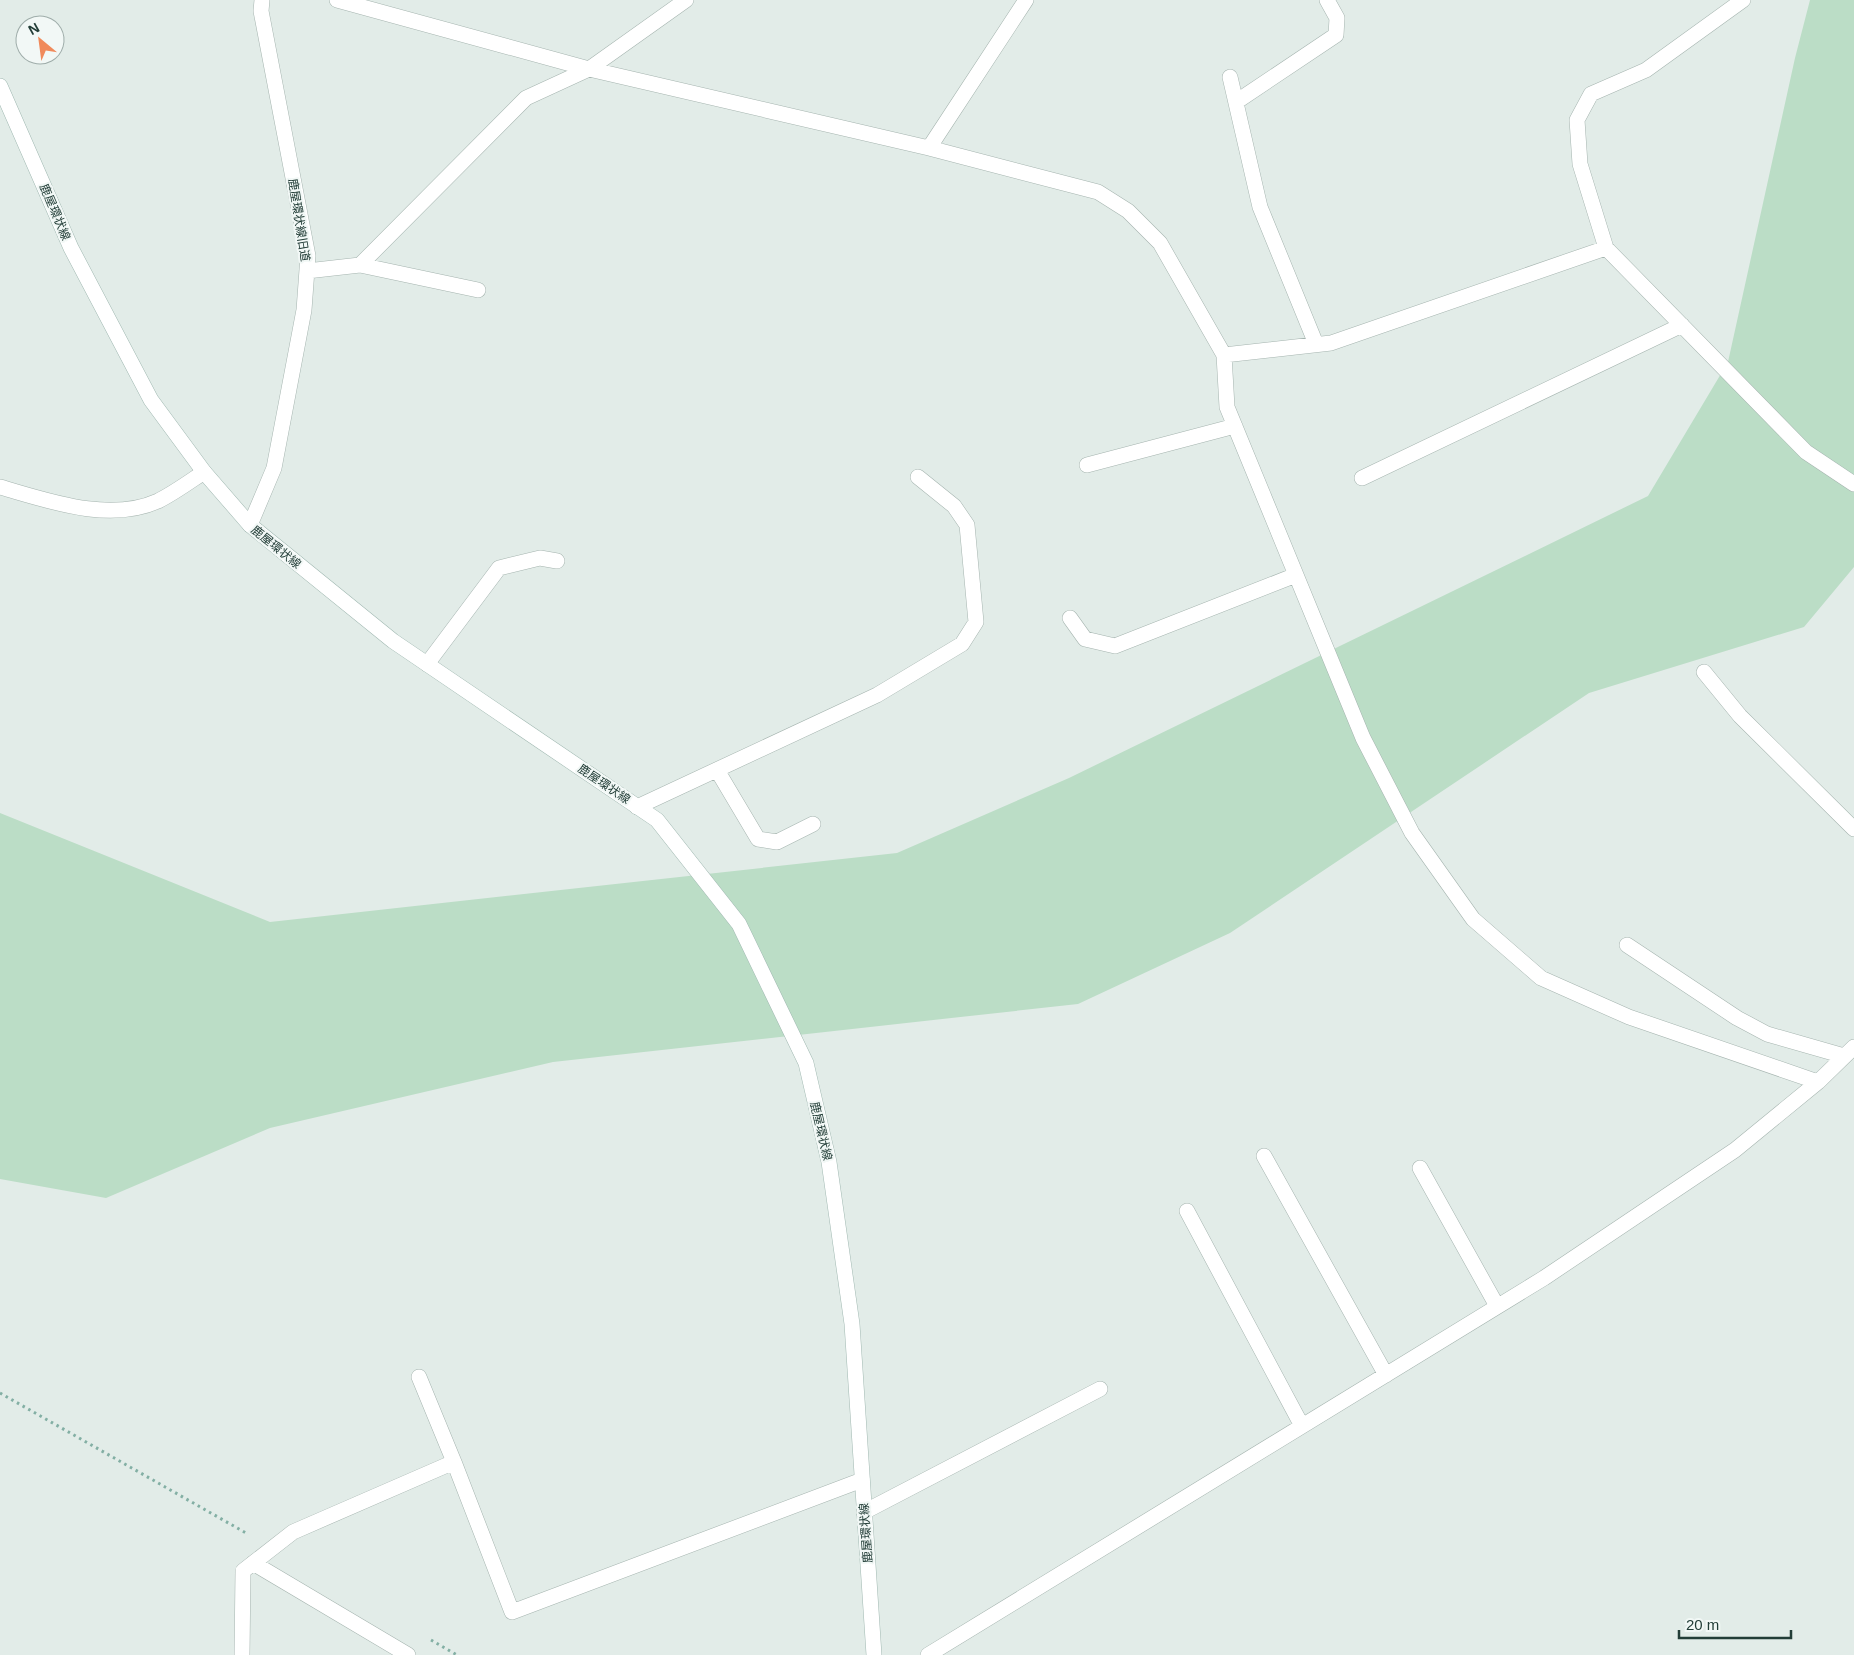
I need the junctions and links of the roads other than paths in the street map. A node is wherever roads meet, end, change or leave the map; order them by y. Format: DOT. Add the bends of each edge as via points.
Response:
graph roads {
  1 [pos="262,0"];
  2 [pos="337,0"];
  3 [pos="686,0"];
  4 [pos="1026,0"];
  5 [pos="1327,0"];
  6 [pos="1743,0"];
  7 [pos="589,69"];
  8 [pos="1230,77"];
  9 [pos="0,86"];
  10 [pos="1236,102"];
  11 [pos="929,148"];
  12 [pos="1606,248"];
  13 [pos="360,266"];
  14 [pos="307,271"];
  15 [pos="478,290"];
  16 [pos="1682,325"];
  17 [pos="1316,344"];
  18 [pos="1224,355"];
  19 [pos="1235,426"];
  20 [pos="1087,465"];
  21 [pos="204,472"];
  22 [pos="918,477"];
  23 [pos="1362,478"];
  24 [pos="1854,484"];
  25 [pos="0,487"];
  26 [pos="250,525"];
  27 [pos="557,561"];
  28 [pos="1296,575"];
  29 [pos="1070,618"];
  30 [pos="427,664"];
  31 [pos="1704,672"];
  32 [pos="717,770"];
  33 [pos="637,807"];
  34 [pos="812,824"];
  35 [pos="1854,829"];
  36 [pos="1627,945"];
  37 [pos="1852,1050"];
  38 [pos="1818,1082"];
  39 [pos="1264,1156"];
  40 [pos="1420,1168"];
  41 [pos="1187,1211"];
  42 [pos="1497,1306"];
  43 [pos="1386,1375"];
  44 [pos="419,1377"];
  45 [pos="1100,1389"];
  46 [pos="1302,1426"];
  47 [pos="454,1462"];
  48 [pos="862,1480"];
  49 [pos="864,1512"];
  50 [pos="253,1563"];
  51 [pos="242,1655"];
  52 [pos="408,1655"];
  53 [pos="874,1655"];
  54 [pos="928,1655"];
  1 -- 14 [label="street, 鹿屋環状線旧道" via="261,11 308,256"];
  2 -- 7 [label="street"];
  3 -- 7 [label="street"];
  4 -- 11 [label="street"];
  5 -- 10 [label="street" via="1337,18 1336,35"];
  6 -- 12 [label="street" via="1646,70 1591,94 1577,120 1580,164"];
  7 -- 11 [label="street"];
  7 -- 13 [label="street" via="526,98"];
  8 -- 10 [label="street"];
  9 -- 21 [label="street, 鹿屋環状線" via="75,257 151,400"];
  10 -- 17 [label="street" via="1260,207"];
  11 -- 18 [label="street" via="1098,192 1128,211 1160,244"];
  12 -- 16 [label="street"];
  12 -- 17 [label="street" via="1331,343"];
  13 -- 14 [label="street"];
  13 -- 15 [label="street"];
  14 -- 26 [label="street, 鹿屋環状線旧道" via="304,310 274,468"];
  16 -- 23 [label="street"];
  16 -- 24 [label="street" via="1806,452"];
  17 -- 18 [label="street"];
  18 -- 19 [label="street" via="1227,407"];
  19 -- 20 [label="street"];
  19 -- 28 [label="street"];
  21 -- 25 [label="street" via="158,501 121,511 72,507"];
  21 -- 26 [label="street, 鹿屋環状線"];
  22 -- 32 [label="street" via="954,506 967,525 976,622 962,644 876,696"];
  26 -- 30 [label="street, 鹿屋環状線" via="393,641"];
  27 -- 30 [label="street" via="540,558 499,568"];
  28 -- 29 [label="street" via="1115,646 1086,639"];
  28 -- 38 [label="street" via="1367,746 1412,832 1473,920 1541,978 1630,1017"];
  30 -- 33 [label="street, 鹿屋環状線"];
  31 -- 35 [label="street" via="1740,716"];
  32 -- 33 [label="street"];
  32 -- 34 [label="street" via="758,839 777,842"];
  33 -- 48 [label="street, 鹿屋環状線" via="657,820 740,924 806,1064 829,1162 852,1324"];
  36 -- 37 [label="street" via="1737,1018 1767,1034"];
  37 -- 38 [label="street"];
  38 -- 42 [label="street" via="1735,1150"];
  39 -- 43 [label="street"];
  40 -- 42 [label="street"];
  41 -- 46 [label="street"];
  42 -- 43 [label="street"];
  43 -- 46 [label="street"];
  44 -- 47 [label="street"];
  45 -- 49 [label="street"];
  46 -- 54 [label="street"];
  47 -- 48 [label="street" via="512,1612"];
  47 -- 50 [label="street" via="293,1532"];
  48 -- 49 [label="street, 鹿屋環状線"];
  49 -- 53 [label="street, 鹿屋環状線"];
  50 -- 51 [label="street" via="242,1571"];
  50 -- 52 [label="street"];
}
